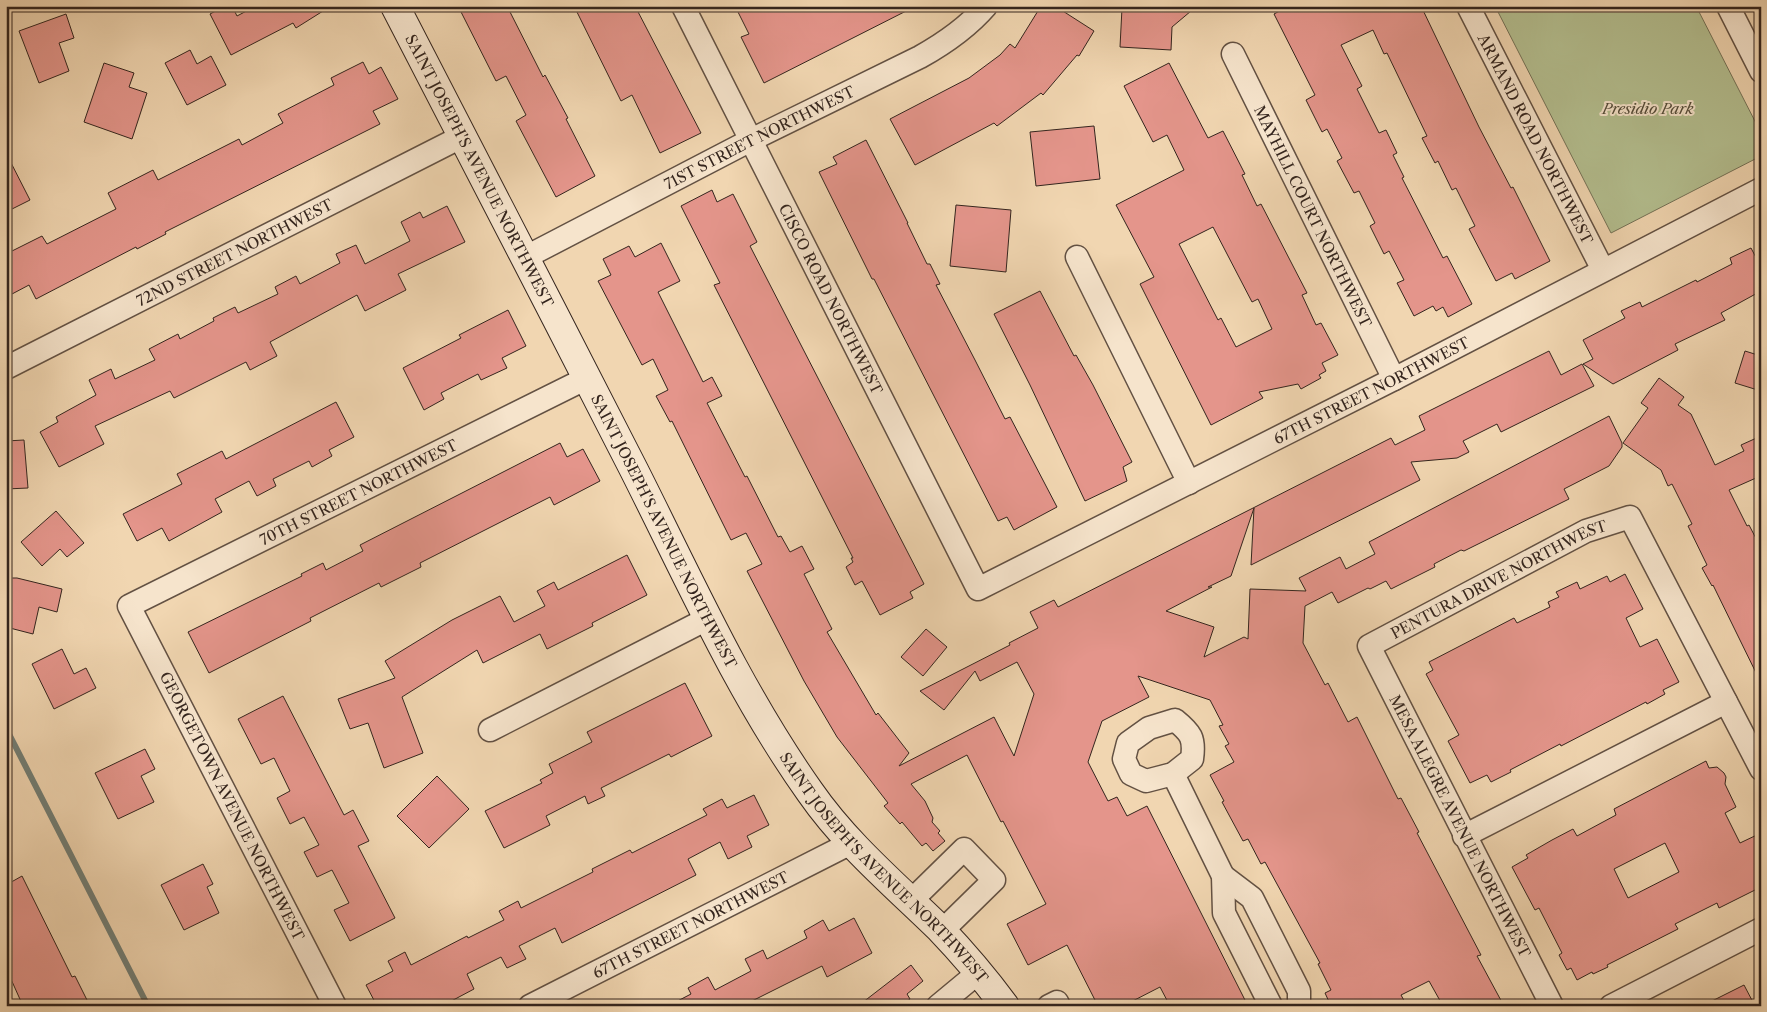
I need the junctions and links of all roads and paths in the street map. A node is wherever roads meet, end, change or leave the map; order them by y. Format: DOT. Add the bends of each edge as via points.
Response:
graph roads {
  1 [pos="395,6"];
  2 [pos="683,6"];
  3 [pos="986,6"];
  4 [pos="1468,6"];
  5 [pos="1728,6"];
  6 [pos="1233,54"];
  7 [pos="1761,71"];
  8 [pos="463,136"];
  9 [pos="752,140"];
  10 [pos="1761,188"];
  11 [pos="526,257"];
  12 [pos="1077,257"];
  13 [pos="1603,270"];
  14 [pos="6,368"];
  15 [pos="587,378"];
  16 [pos="1394,379"];
  17 [pos="1189,483"];
  18 [pos="978,589"];
  19 [pos="130,606"];
  20 [pos="709,618"];
  21 [pos="1369,646"];
  22 [pos="1726,702"];
  23 [pos="490,730"];
  24 [pos="1761,769"];
  25 [pos="1173,774"];
  26 [pos="1464,836"];
  27 [pos="851,843"];
  28 [pos="1223,876"];
  29 [pos="911,901"];
  30 [pos="1761,929"];
  31 [pos="942,931"];
  32 [pos="979,972"];
  33 [pos="335,1006"];
  34 [pos="530,1006"];
  35 [pos="938,1006"];
  36 [pos="1006,1006"];
  37 [pos="1049,1006"];
  38 [pos="1059,1006"];
  39 [pos="1272,1006"];
  40 [pos="1299,1006"];
  41 [pos="1552,1006"];
  42 [pos="1611,1006"];
  1 -- 8 [label="street, SAINT JOSEPH'S AVENUE NORTHWEST"];
  2 -- 9 [label="street, CISCO ROAD NORTHWEST"];
  3 -- 9 [label="street, 71ST STREET NORTHWEST" via="948,41"];
  4 -- 13 [label="street, ARMAND ROAD NORTHWEST"];
  5 -- 7 [label="street"];
  6 -- 16 [label="street, MAYHILL COURT NORTHWEST"];
  8 -- 11 [label="street, SAINT JOSEPH'S AVENUE NORTHWEST"];
  8 -- 14 [label="street, 72ND STREET NORTHWEST"];
  9 -- 11 [label="street, 71ST STREET NORTHWEST"];
  9 -- 18 [label="street, CISCO ROAD NORTHWEST"];
  10 -- 13 [label="street, 67TH STREET NORTHWEST"];
  11 -- 15 [label="street, SAINT JOSEPH'S AVENUE NORTHWEST"];
  12 -- 17 [label="street"];
  13 -- 16 [label="street, 67TH STREET NORTHWEST"];
  15 -- 19 [label="street, 70TH STREET NORTHWEST"];
  15 -- 20 [label="street, SAINT JOSEPH'S AVENUE NORTHWEST"];
  16 -- 17 [label="street, 67TH STREET NORTHWEST"];
  17 -- 18 [label="street, 67TH STREET NORTHWEST"];
  19 -- 33 [label="street, GEORGETOWN AVENUE NORTHWEST"];
  20 -- 23 [label="street"];
  20 -- 27 [label="street, SAINT JOSEPH'S AVENUE NORTHWEST" via="777,743"];
  21 -- 22 [label="street, PENTURA DRIVE NORTHWEST" via="1586,531 1630,517"];
  21 -- 26 [label="street, MESA ALEGRE AVENUE NORTHWEST"];
  22 -- 24 [label="street"];
  22 -- 26 [label="street"];
  25 -- 28 [label="street"];
  26 -- 41 [label="street, MESA ALEGRE AVENUE NORTHWEST"];
  27 -- 29 [label="street, SAINT JOSEPH'S AVENUE NORTHWEST"];
  27 -- 34 [label="street, 67TH STREET NORTHWEST"];
  28 -- 39 [label="street" via="1224,913"];
  28 -- 40 [label="street" via="1252,898 1299,991"];
  29 -- 31 [label="street, SAINT JOSEPH'S AVENUE NORTHWEST"];
  29 -- 31 [label="street" via="964,849 994,880"];
  30 -- 42 [label="street"];
  31 -- 32 [label="street, SAINT JOSEPH'S AVENUE NORTHWEST"];
  32 -- 35 [label="street"];
  32 -- 36 [label="street, SAINT JOSEPH'S AVENUE NORTHWEST"];
  37 -- 38 [label="street" via="1057,1002"];
}
